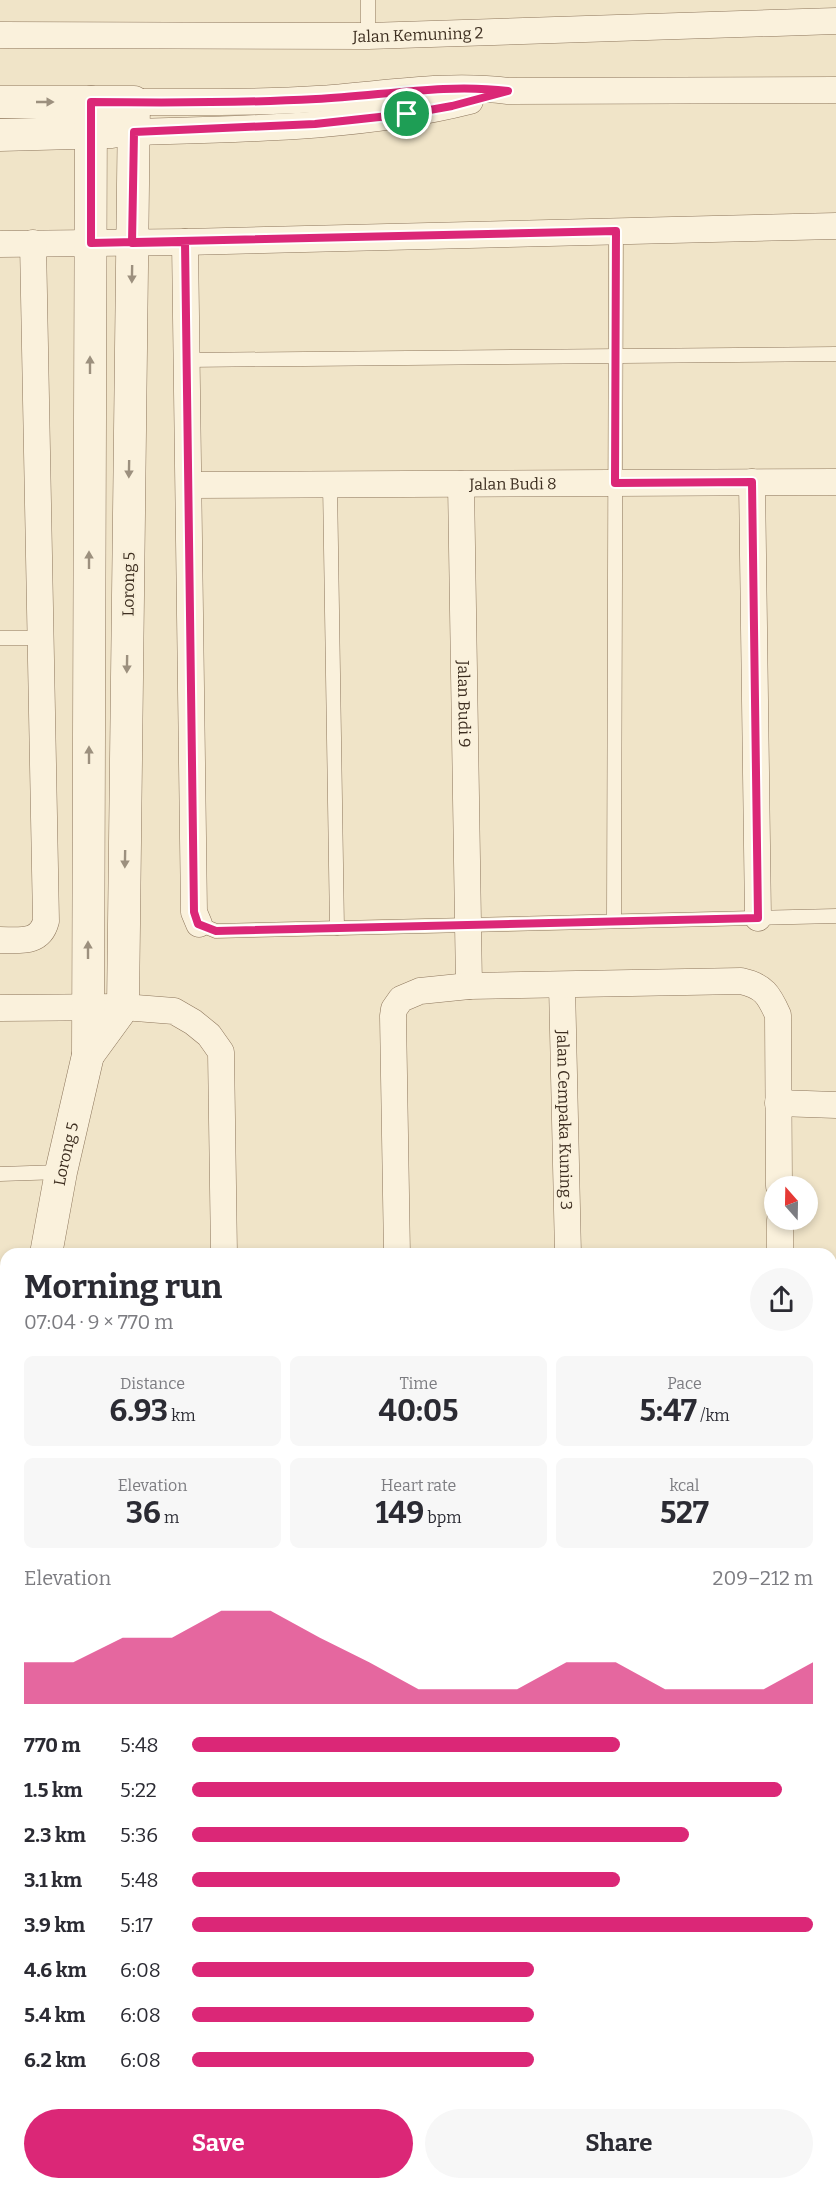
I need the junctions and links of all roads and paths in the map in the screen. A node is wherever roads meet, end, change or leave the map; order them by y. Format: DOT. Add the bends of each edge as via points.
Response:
graph roads {
  1 [pos="368,0"];
  2 [pos="836,21"];
  3 [pos="0,35"];
  4 [pos="368,36"];
  5 [pos="836,90"];
  6 [pos="0,102"];
  7 [pos="91,117"];
  8 [pos="134,117"];
  9 [pos="0,135"];
  10 [pos="836,226"];
  11 [pos="616,231"];
  12 [pos="185,242"];
  13 [pos="33,243"];
  14 [pos="91,243"];
  15 [pos="132,243"];
  16 [pos="0,244"];
  17 [pos="836,354"];
  18 [pos="616,356"];
  19 [pos="187,360"];
  20 [pos="752,482"];
  21 [pos="836,482"];
  22 [pos="615,483"];
  23 [pos="330,484"];
  24 [pos="461,484"];
  25 [pos="189,485"];
  26 [pos="0,638"];
  27 [pos="40,638"];
  28 [pos="836,916"];
  29 [pos="758,918"];
  30 [pos="614,921"];
  31 [pos="198,924"];
  32 [pos="468,925"];
  33 [pos="337,928"];
  34 [pos="0,940"];
  35 [pos="562,985"];
  36 [pos="469,986"];
  37 [pos="123,1007"];
  38 [pos="0,1008"];
  39 [pos="88,1009"];
  40 [pos="88,1055"];
  41 [pos="778,1103"];
  42 [pos="836,1105"];
  43 [pos="62,1172"];
  44 [pos="0,1174"];
  45 [pos="779,1176"];
  46 [pos="780,1230"];
  47 [pos="47,1248"];
  48 [pos="224,1248"];
  49 [pos="397,1248"];
  50 [pos="568,1248"];
  51 [pos="780,1248"];
  1 -- 4 [label="lane"];
  2 -- 4 [label="street, Jalan Kemuning 2"];
  3 -- 4 [label="street, Jalan Kemuning 2"];
  5 -- 8 [label="street" via="508,91 452,106 315,124"];
  6 -- 7 [label="street, one-way"];
  7 -- 8 [label="street"];
  7 -- 9 [label="street"];
  7 -- 14 [label="street, Lorong 5"];
  8 -- 15 [label="street, Lorong 5"];
  10 -- 11 [label="street"];
  11 -- 12 [label="street"];
  11 -- 18 [label="lane"];
  12 -- 15 [label="street"];
  12 -- 19 [label="street"];
  13 -- 14 [label="street"];
  13 -- 16 [label="street"];
  13 -- 27 [label="street"];
  14 -- 15 [label="street"];
  39 -- 14 [label="street, Lorong 5, one-way"];
  15 -- 37 [label="street, Lorong 5, one-way"];
  17 -- 18 [label="lane"];
  18 -- 19 [label="lane"];
  18 -- 22 [label="lane"];
  19 -- 25 [label="street"];
  20 -- 21 [label="street, Jalan Budi 8"];
  20 -- 22 [label="street, Jalan Budi 8"];
  20 -- 29 [label="street"];
  22 -- 24 [label="street, Jalan Budi 8"];
  22 -- 30 [label="lane"];
  23 -- 24 [label="street, Jalan Budi 8"];
  23 -- 25 [label="street, Jalan Budi 8"];
  23 -- 33 [label="lane"];
  24 -- 32 [label="street, Jalan Budi 9"];
  25 -- 31 [label="street" via="194,912"];
  26 -- 27 [label="lane"];
  27 -- 34 [label="street" via="46,921 34,938"];
  28 -- 29 [label="lane"];
  29 -- 30 [label="lane"];
  30 -- 32 [label="lane"];
  31 -- 33 [label="lane" via="216,931"];
  32 -- 33 [label="lane"];
  32 -- 36 [label="street, Jalan Budi 9"];
  35 -- 36 [label="street"];
  35 -- 41 [label="street" via="741,981 755,984 771,999 777,1015"];
  35 -- 50 [label="street, Jalan Cempaka Kuning 3"];
  36 -- 49 [label="street" via="420,991 401,999 394,1009"];
  37 -- 39 [label="street"];
  37 -- 40 [label="street, Lorong 5"];
  37 -- 48 [label="street" via="174,1011 209,1035 221,1053"];
  38 -- 39 [label="street"];
  39 -- 40 [label="street, Lorong 5"];
  40 -- 43 [label="street, Lorong 5"];
  41 -- 42 [label="street"];
  41 -- 45 [label="street"];
  43 -- 44 [label="lane"];
  43 -- 47 [label="street, Lorong 5"];
  46 -- 51 [label="street"];
}
